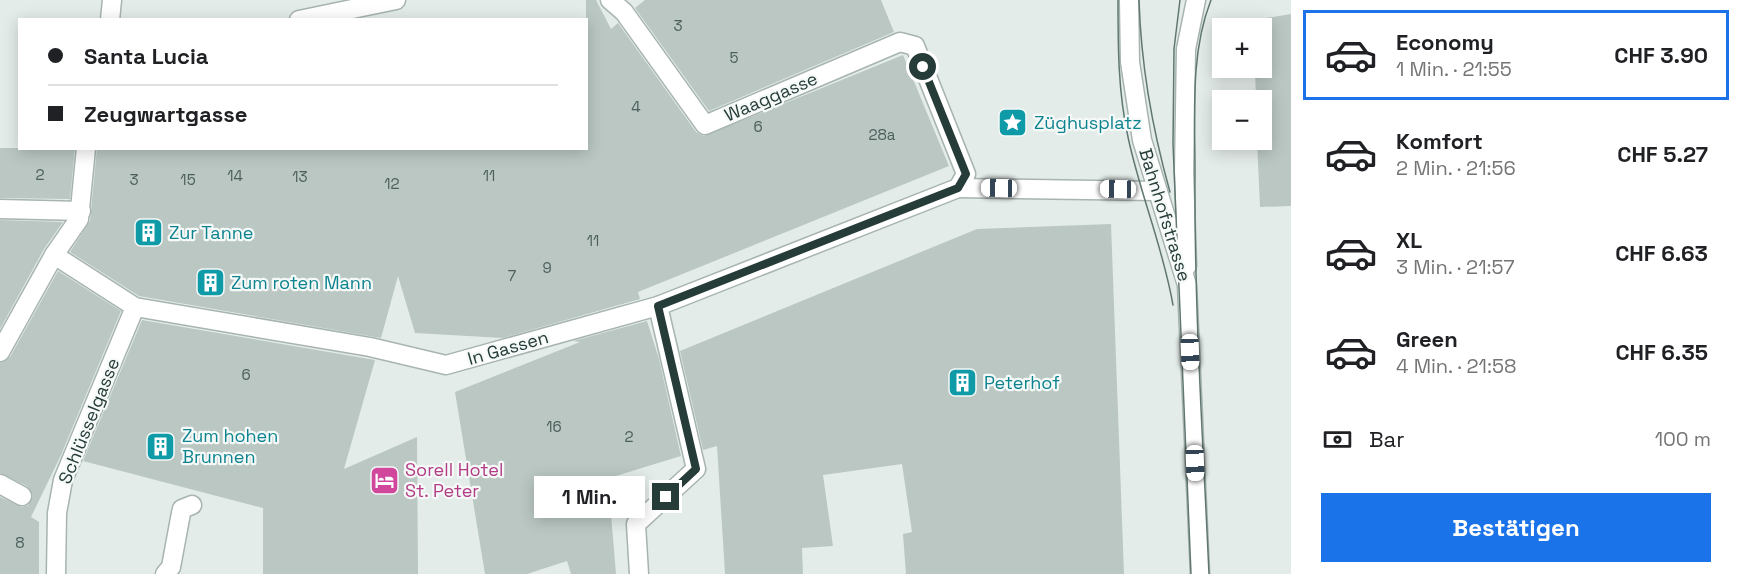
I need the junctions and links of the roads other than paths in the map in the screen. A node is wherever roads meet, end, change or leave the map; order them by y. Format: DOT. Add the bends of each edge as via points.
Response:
graph roads {
  1 [pos="112,0"];
  2 [pos="396,0"];
  3 [pos="1129,0"];
  4 [pos="1196,0"];
  5 [pos="617,6"];
  6 [pos="110,18"];
  7 [pos="309,18"];
  8 [pos="86,150"];
  9 [pos="958,188"];
  10 [pos="1157,191"];
  11 [pos="0,209"];
  12 [pos="81,210"];
  13 [pos="54,255"];
  14 [pos="1187,285"];
  15 [pos="658,306"];
  16 [pos="135,307"];
  17 [pos="0,352"];
  18 [pos="0,484"];
  19 [pos="22,496"];
  20 [pos="192,505"];
  21 [pos="157,573"];
  22 [pos="56,574"];
  23 [pos="639,574"];
  24 [pos="1200,574"];
  1 -- 6 [label="street"];
  2 -- 7 [label="street"];
  3 -- 10 [label="street, Bahnhofstrasse" via="1134,102"];
  4 -- 14 [label="street" via="1186,49"];
  5 -- 9 [label="street, Waaggasse" via="705,125 900,42 915,46 966,174"];
  8 -- 12 [label="street"];
  9 -- 10 [label="street"];
  9 -- 15 [label="street, In Gassen"];
  10 -- 14 [label="street, Bahnhofstrasse"];
  11 -- 12 [label="street"];
  12 -- 13 [label="street"];
  13 -- 16 [label="street, In Gassen"];
  13 -- 17 [label="street"];
  14 -- 24 [label="street, Bahnhofstrasse"];
  15 -- 16 [label="street, In Gassen" via="446,365 369,347"];
  15 -- 23 [label="street" via="696,469 636,524"];
  16 -- 22 [label="street, Schlüsselgasse" via="49,509"];
  18 -- 19 [label="street"];
  20 -- 21 [label="street" via="181,513 171,567"];
}
